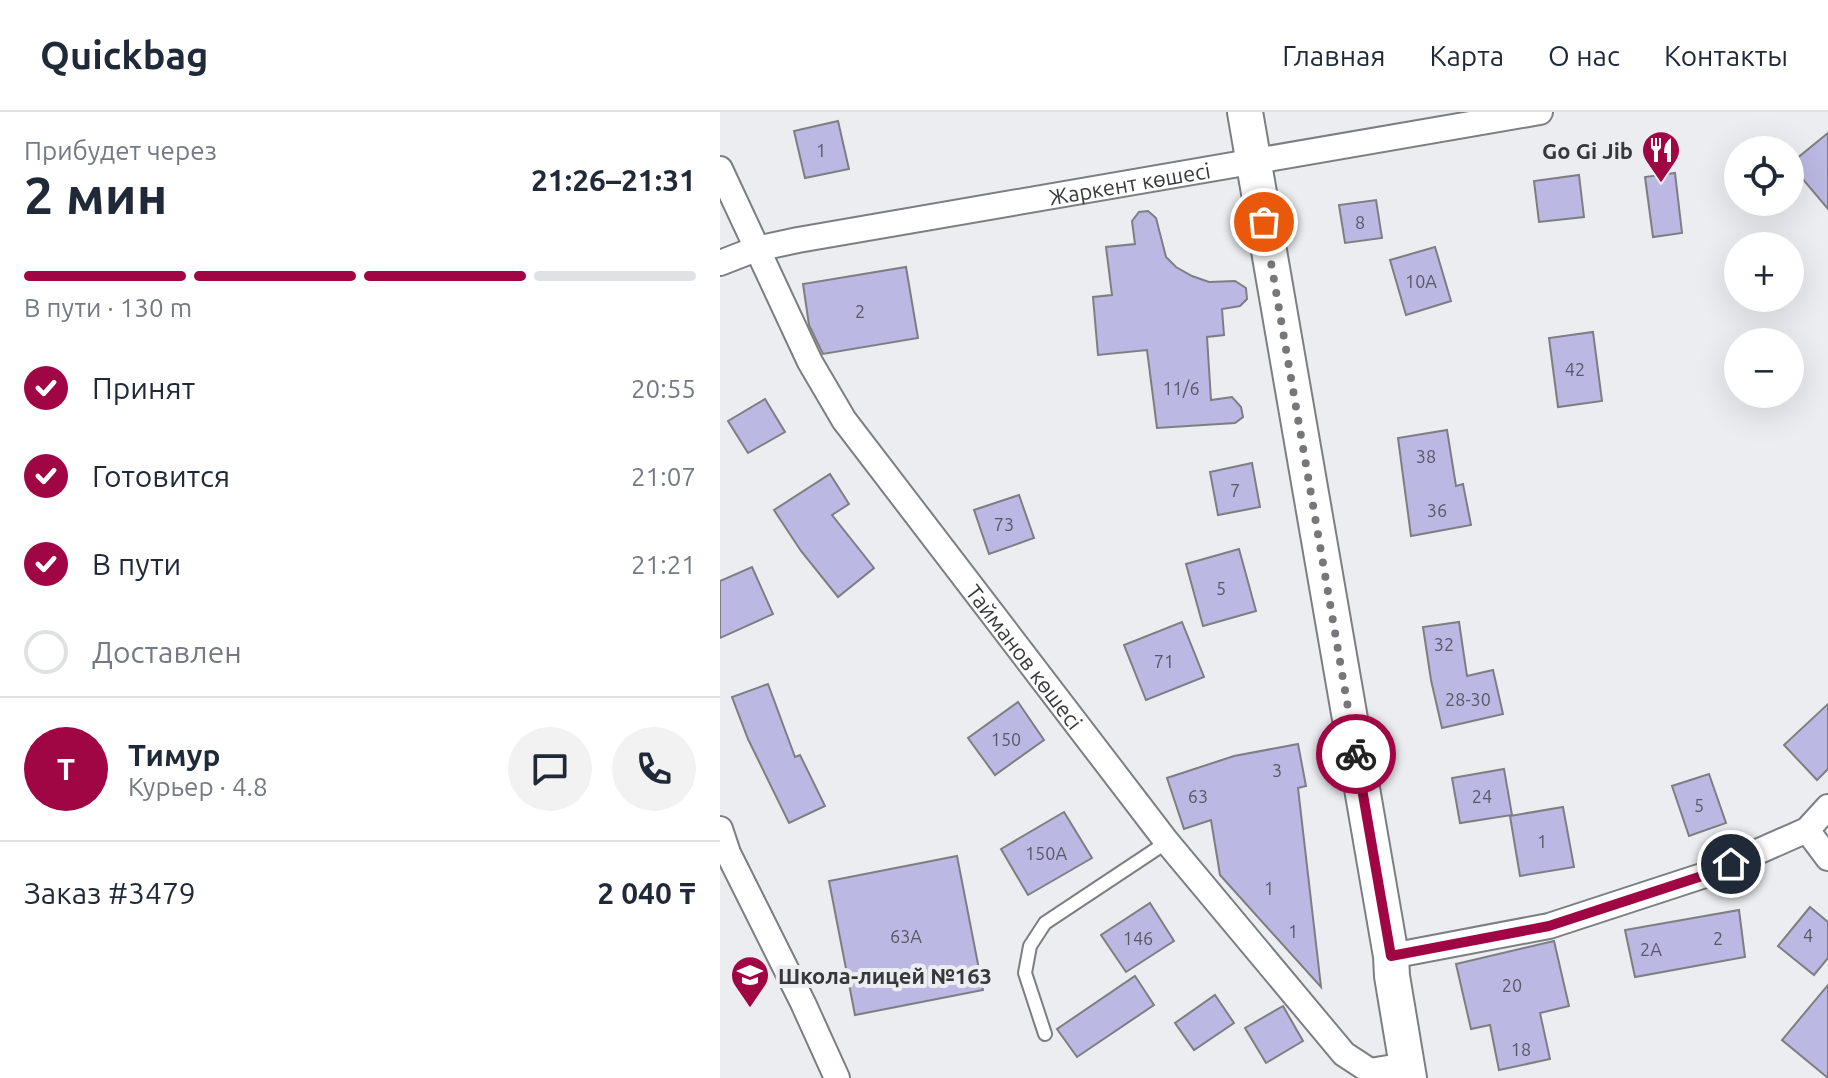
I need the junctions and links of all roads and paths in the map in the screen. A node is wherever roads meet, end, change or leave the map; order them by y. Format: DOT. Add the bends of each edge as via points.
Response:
graph roads {
  1 [pos="1245,112"];
  2 [pos="1540,112"];
  3 [pos="1253,160"];
  4 [pos="720,169"];
  5 [pos="756,249"];
  6 [pos="720,263"];
  7 [pos="1828,807"];
  8 [pos="720,829"];
  9 [pos="1807,830"];
  10 [pos="1167,842"];
  11 [pos="1828,858"];
  12 [pos="1391,956"];
  13 [pos="1045,1034"];
  14 [pos="1407,1072"];
  15 [pos="837,1078"];
  1 -- 3 [label="street"];
  2 -- 3 [label="street, Жаркент көшесі"];
  3 -- 5 [label="street, Жаркент көшесі"];
  3 -- 12 [label="street"];
  4 -- 5 [label="street, Тайманов көшесі"];
  5 -- 6 [label="street, Жаркент көшесі"];
  5 -- 10 [label="street, Тайманов көшесі" via="844,420"];
  7 -- 9 [label="street"];
  8 -- 15 [label="street"];
  9 -- 11 [label="street"];
  9 -- 12 [label="street" via="1705,875 1549,926"];
  10 -- 13 [label="lane" via="1045,923 1030,946 1025,973"];
  10 -- 14 [label="street, Тайманов көшесі" via="1344,1054 1370,1071"];
  12 -- 14 [label="street"];
}
